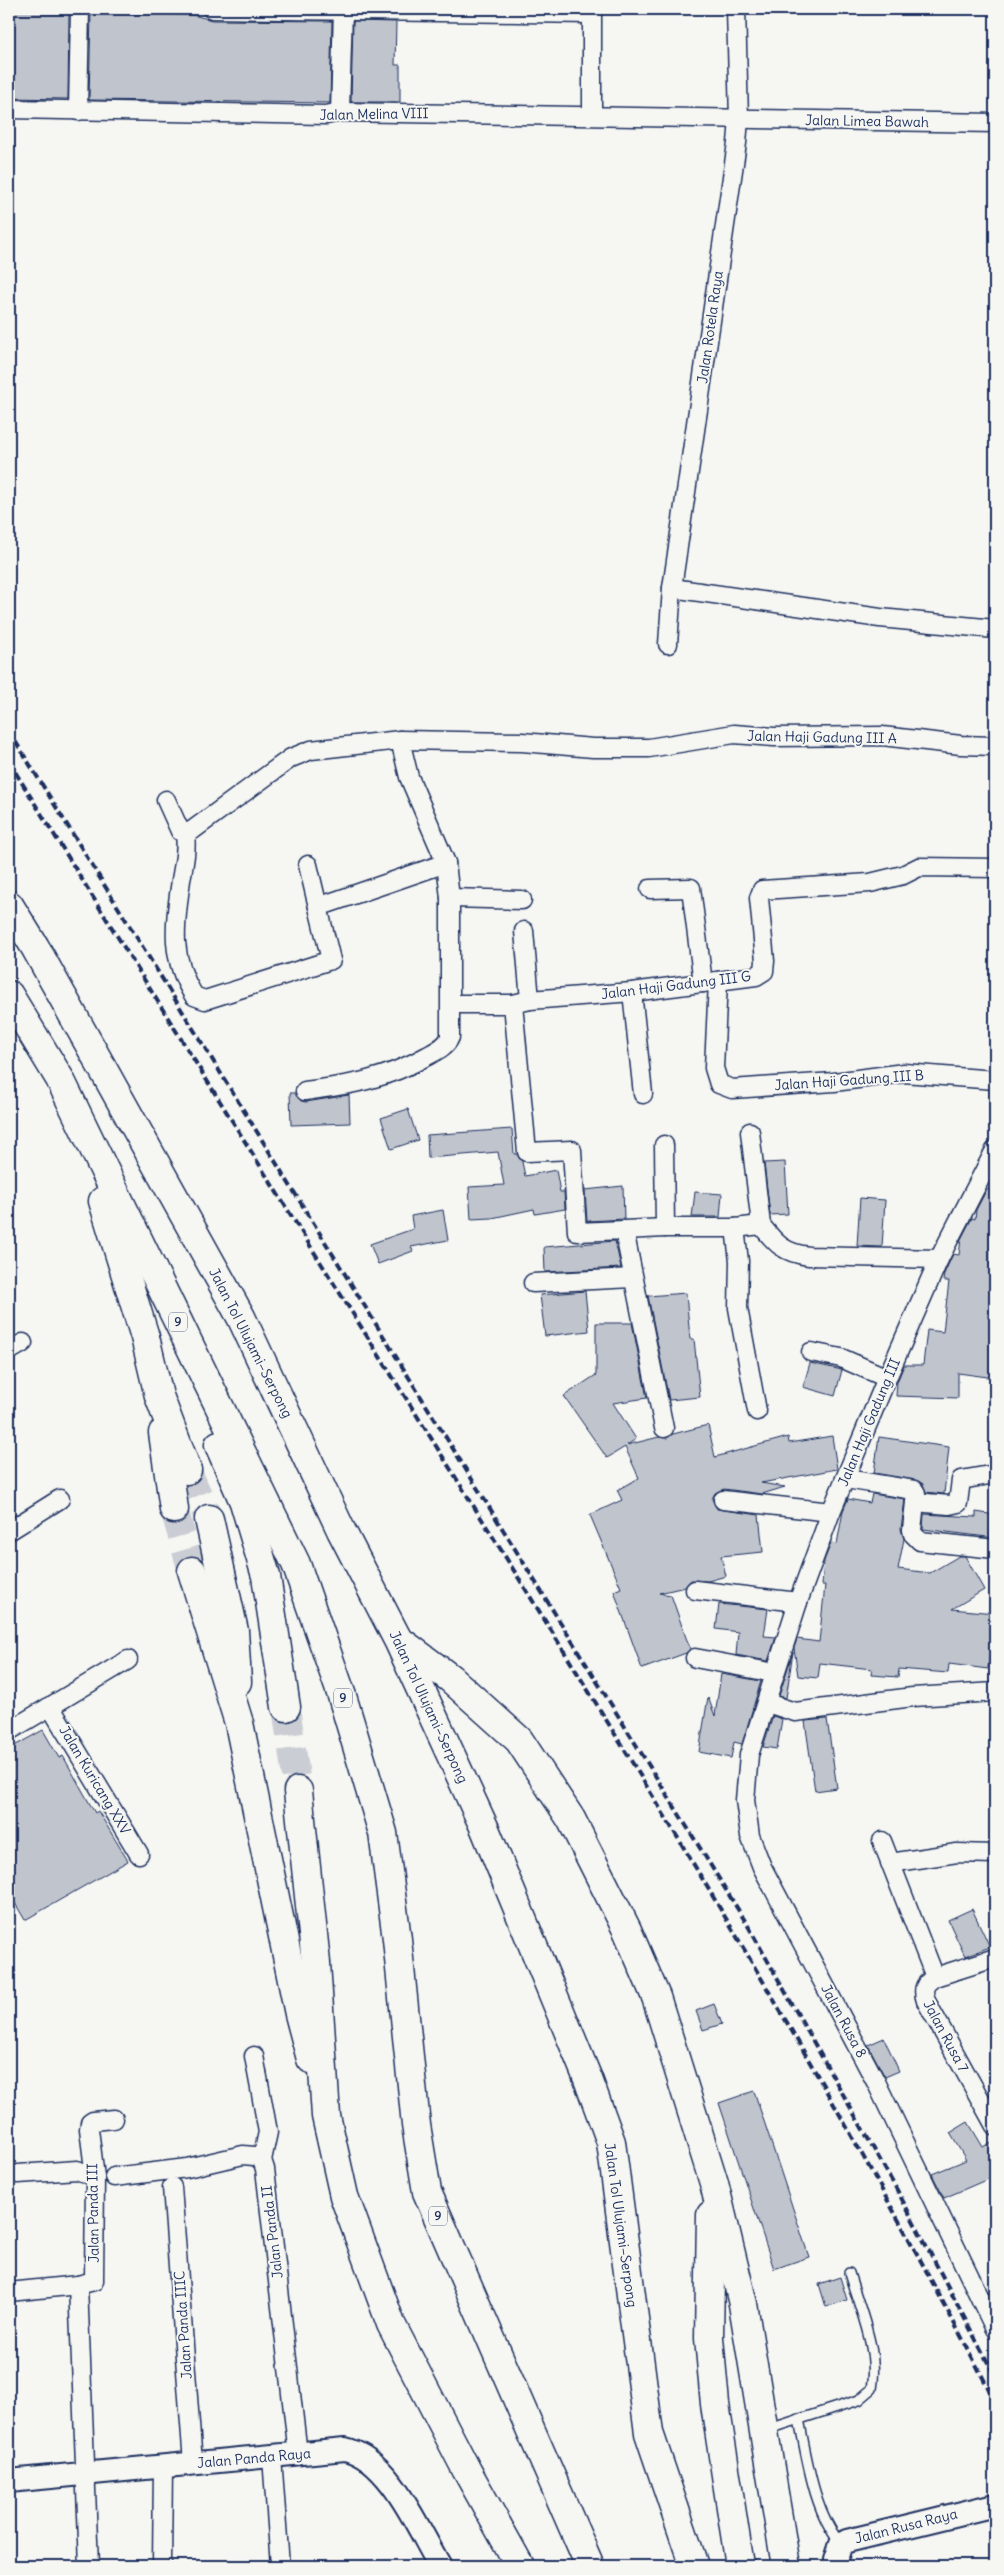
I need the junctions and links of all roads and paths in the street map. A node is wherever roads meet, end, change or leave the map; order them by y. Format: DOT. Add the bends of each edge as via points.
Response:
graph roads {
  1 [pos="80,9"];
  2 [pos="212,9"];
  3 [pos="736,9"];
  4 [pos="343,10"];
  5 [pos="472,11"];
  6 [pos="592,11"];
  7 [pos="9,109"];
  8 [pos="78,111"];
  9 [pos="340,112"];
  10 [pos="592,115"];
  11 [pos="739,120"];
  12 [pos="995,123"];
  13 [pos="672,588"];
  14 [pos="995,629"];
  15 [pos="668,644"];
  16 [pos="400,740"];
  17 [pos="995,746"];
  18 [pos="166,800"];
  19 [pos="185,834"];
  20 [pos="446,863"];
  21 [pos="308,865"];
  22 [pos="995,868"];
  23 [pos="650,889"];
  24 [pos="450,898"];
  25 [pos="522,900"];
  26 [pos="9,905"];
  27 [pos="318,907"];
  28 [pos="524,931"];
  29 [pos="711,982"];
  30 [pos="632,992"];
  31 [pos="9,995"];
  32 [pos="521,1002"];
  33 [pos="450,1004"];
  34 [pos="60,1079"];
  35 [pos="995,1080"];
  36 [pos="305,1091"];
  37 [pos="643,1094"];
  38 [pos="750,1132"];
  39 [pos="664,1145"];
  40 [pos="995,1150"];
  41 [pos="761,1224"];
  42 [pos="113,1228"];
  43 [pos="669,1228"];
  44 [pos="735,1228"];
  45 [pos="624,1230"];
  46 [pos="939,1259"];
  47 [pos="633,1278"];
  48 [pos="533,1283"];
  49 [pos="811,1352"];
  50 [pos="887,1378"];
  51 [pos="159,1396"];
  52 [pos="757,1411"];
  53 [pos="664,1428"];
  54 [pos="187,1470"];
  55 [pos="995,1474"];
  56 [pos="846,1479"];
  57 [pos="60,1499"];
  58 [pos="723,1500"];
  59 [pos="915,1502"];
  60 [pos="174,1509"];
  61 [pos="831,1512"];
  62 [pos="209,1520"];
  63 [pos="9,1531"];
  64 [pos="995,1549"];
  65 [pos="192,1571"];
  66 [pos="695,1590"];
  67 [pos="798,1602"];
  68 [pos="398,1640"];
  69 [pos="695,1658"];
  70 [pos="128,1660"];
  71 [pos="775,1673"];
  72 [pos="995,1692"];
  73 [pos="767,1703"];
  74 [pos="50,1706"];
  75 [pos="286,1707"];
  76 [pos="239,1723"];
  77 [pos="9,1731"];
  78 [pos="298,1791"];
  79 [pos="882,1841"];
  80 [pos="139,1854"];
  81 [pos="995,1854"];
  82 [pos="890,1863"];
  83 [pos="995,1958"];
  84 [pos="935,1977"];
  85 [pos="254,2056"];
  86 [pos="326,2116"];
  87 [pos="114,2119"];
  88 [pos="995,2126"];
  89 [pos="262,2160"];
  90 [pos="18,2174"];
  91 [pos="95,2177"];
  92 [pos="114,2177"];
  93 [pos="714,2183"];
  94 [pos="172,2188"];
  95 [pos="849,2274"];
  96 [pos="78,2285"];
  97 [pos="9,2292"];
  98 [pos="995,2329"];
  99 [pos="799,2419"];
  100 [pos="764,2430"];
  101 [pos="298,2454"];
  102 [pos="272,2457"];
  103 [pos="193,2463"];
  104 [pos="163,2465"];
  105 [pos="87,2474"];
  106 [pos="9,2481"];
  107 [pos="995,2505"];
  108 [pos="841,2544"];
  109 [pos="89,2566"];
  110 [pos="162,2566"];
  111 [pos="280,2566"];
  112 [pos="440,2566"];
  113 [pos="520,2566"];
  114 [pos="590,2566"];
  115 [pos="694,2566"];
  116 [pos="740,2566"];
  117 [pos="786,2566"];
  118 [pos="837,2566"];
  1 -- 8 [label="street"];
  2 -- 4 [label="street"];
  3 -- 11 [label="street, Jalan Rotela Raya"];
  4 -- 5 [label="street"];
  4 -- 9 [label="street"];
  5 -- 6 [label="street"];
  6 -- 10 [label="street"];
  7 -- 8 [label="street, Jalan Melina VIII"];
  8 -- 9 [label="street, Jalan Melina VIII" via="326,115"];
  9 -- 10 [label="street, Jalan Melina VIII"];
  10 -- 11 [label="street, Jalan Melina VIII"];
  11 -- 12 [label="street, Jalan Limea Bawah"];
  11 -- 13 [label="street, Jalan Rotela Raya"];
  13 -- 14 [label="street" via="880,618"];
  13 -- 15 [label="street, Jalan Rotela Raya"];
  16 -- 17 [label="street, Jalan Haji Gadung III A" via="649,748 734,734 882,736"];
  16 -- 19 [label="street, Jalan Haji Gadung III A" via="311,750 291,758"];
  16 -- 20 [label="street" via="409,777"];
  18 -- 19 [label="street" via="180,831"];
  19 -- 27 [label="street" via="187,852 176,946 177,961 194,996 205,1000 331,960"];
  20 -- 24 [label="street"];
  20 -- 27 [label="street"];
  21 -- 27 [label="street"];
  22 -- 29 [label="street, Jalan Haji Gadung III G" via="920,867 870,883 762,890 764,971 756,976"];
  23 -- 29 [label="street" via="691,888"];
  24 -- 25 [label="street"];
  24 -- 33 [label="street"];
  26 -- 68 [label="highway, Jalan Tol Ulujami–Serpong" via="241,1317 341,1530"];
  28 -- 32 [label="street"];
  29 -- 30 [label="street, Jalan Haji Gadung III G"];
  29 -- 35 [label="street, Jalan Haji Gadung III B" via="714,1068 719,1084 732,1089 904,1073"];
  30 -- 32 [label="street, Jalan Haji Gadung III G"];
  30 -- 37 [label="street"];
  31 -- 34 [label="highway, 9"];
  32 -- 33 [label="street, Jalan Haji Gadung III G"];
  32 -- 45 [label="street" via="526,1152 572,1150 577,1232"];
  33 -- 36 [label="street" via="450,1037 442,1048 402,1070 361,1084"];
  34 -- 42 [label="highway"];
  34 -- 114 [label="highway, 9" via="296,1564 342,1696 383,1834 416,2125 427,2192"];
  38 -- 41 [label="street"];
  39 -- 43 [label="street"];
  40 -- 46 [label="street, Jalan Haji Gadung III"];
  41 -- 44 [label="street"];
  41 -- 46 [label="street" via="773,1240 791,1254"];
  42 -- 51 [label="highway"];
  42 -- 75 [label="highway" via="187,1373 244,1502 266,1576"];
  43 -- 44 [label="street"];
  43 -- 45 [label="street"];
  44 -- 52 [label="street" via="739,1261 738,1308"];
  45 -- 47 [label="street"];
  46 -- 50 [label="street, Jalan Haji Gadung III"];
  47 -- 48 [label="street"];
  47 -- 53 [label="street"];
  49 -- 50 [label="street" via="841,1358"];
  50 -- 56 [label="street, Jalan Haji Gadung III"];
  51 -- 54 [label="highway"];
  51 -- 60 [label="highway" via="165,1463"];
  55 -- 59 [label="street" via="961,1480 958,1502 949,1505"];
  56 -- 59 [label="street" via="909,1488 916,1493"];
  56 -- 61 [label="street, Jalan Haji Gadung III"];
  57 -- 63 [label="street"];
  58 -- 61 [label="street"];
  59 -- 64 [label="street" via="913,1534 920,1541"];
  61 -- 67 [label="street, Jalan Haji Gadung III"];
  62 -- 76 [label="highway" via="234,1631"];
  65 -- 76 [label="highway"];
  66 -- 67 [label="street"];
  67 -- 71 [label="street, Jalan Haji Gadung III"];
  68 -- 93 [label="highway" via="450,1678 520,1740 571,1819 627,1930 656,1997"];
  68 -- 115 [label="highway, Jalan Tol Ulujami–Serpong" via="488,1837 611,2142 649,2433"];
  69 -- 71 [label="street"];
  70 -- 74 [label="street"];
  71 -- 73 [label="street, Jalan Haji Gadung III"];
  72 -- 73 [label="street" via="913,1697 795,1712"];
  73 -- 98 [label="street, Jalan Rusa 8" via="748,1755 745,1800 750,1836 762,1867 878,2084"];
  74 -- 77 [label="street"];
  74 -- 80 [label="street, Jalan Kuricang XXV"];
  76 -- 86 [label="highway" via="299,2014"];
  78 -- 86 [label="highway" via="316,1963"];
  79 -- 82 [label="street"];
  81 -- 82 [label="street" via="957,1853"];
  82 -- 84 [label="street"];
  83 -- 84 [label="street, Jalan Rusa 7"];
  84 -- 88 [label="street, Jalan Rusa 7" via="927,1982 923,1991 926,2000"];
  85 -- 89 [label="street" via="268,2132"];
  86 -- 113 [label="highway" via="344,2196 391,2324"];
  87 -- 91 [label="street, Jalan Panda III" via="90,2123"];
  89 -- 92 [label="street" via="243,2155 187,2168"];
  89 -- 101 [label="street, Jalan Panda II"];
  90 -- 91 [label="street" via="77,2170"];
  91 -- 96 [label="street, Jalan Panda III" via="94,2281"];
  93 -- 100 [label="highway" via="743,2304"];
  93 -- 116 [label="highway" via="709,2338 715,2404"];
  94 -- 103 [label="street, Jalan Panda IIIC"];
  95 -- 99 [label="lane" via="876,2372 872,2390 859,2400"];
  96 -- 97 [label="street"];
  96 -- 105 [label="street"];
  99 -- 100 [label="lane"];
  99 -- 108 [label="lane" via="809,2470 830,2531"];
  100 -- 117 [label="highway"];
  101 -- 102 [label="street, Jalan Panda Raya"];
  101 -- 112 [label="street, Jalan Panda Raya" via="345,2449 369,2459 393,2486"];
  102 -- 103 [label="street, Jalan Panda Raya"];
  102 -- 111 [label="street"];
  103 -- 104 [label="street, Jalan Panda Raya"];
  104 -- 105 [label="street, Jalan Panda Raya"];
  104 -- 110 [label="street"];
  105 -- 106 [label="street, Jalan Panda Raya"];
  105 -- 109 [label="street"];
  107 -- 108 [label="street, Jalan Rusa Raya" via="886,2530"];
  108 -- 118 [label="street, Jalan Rusa Raya"];
}
